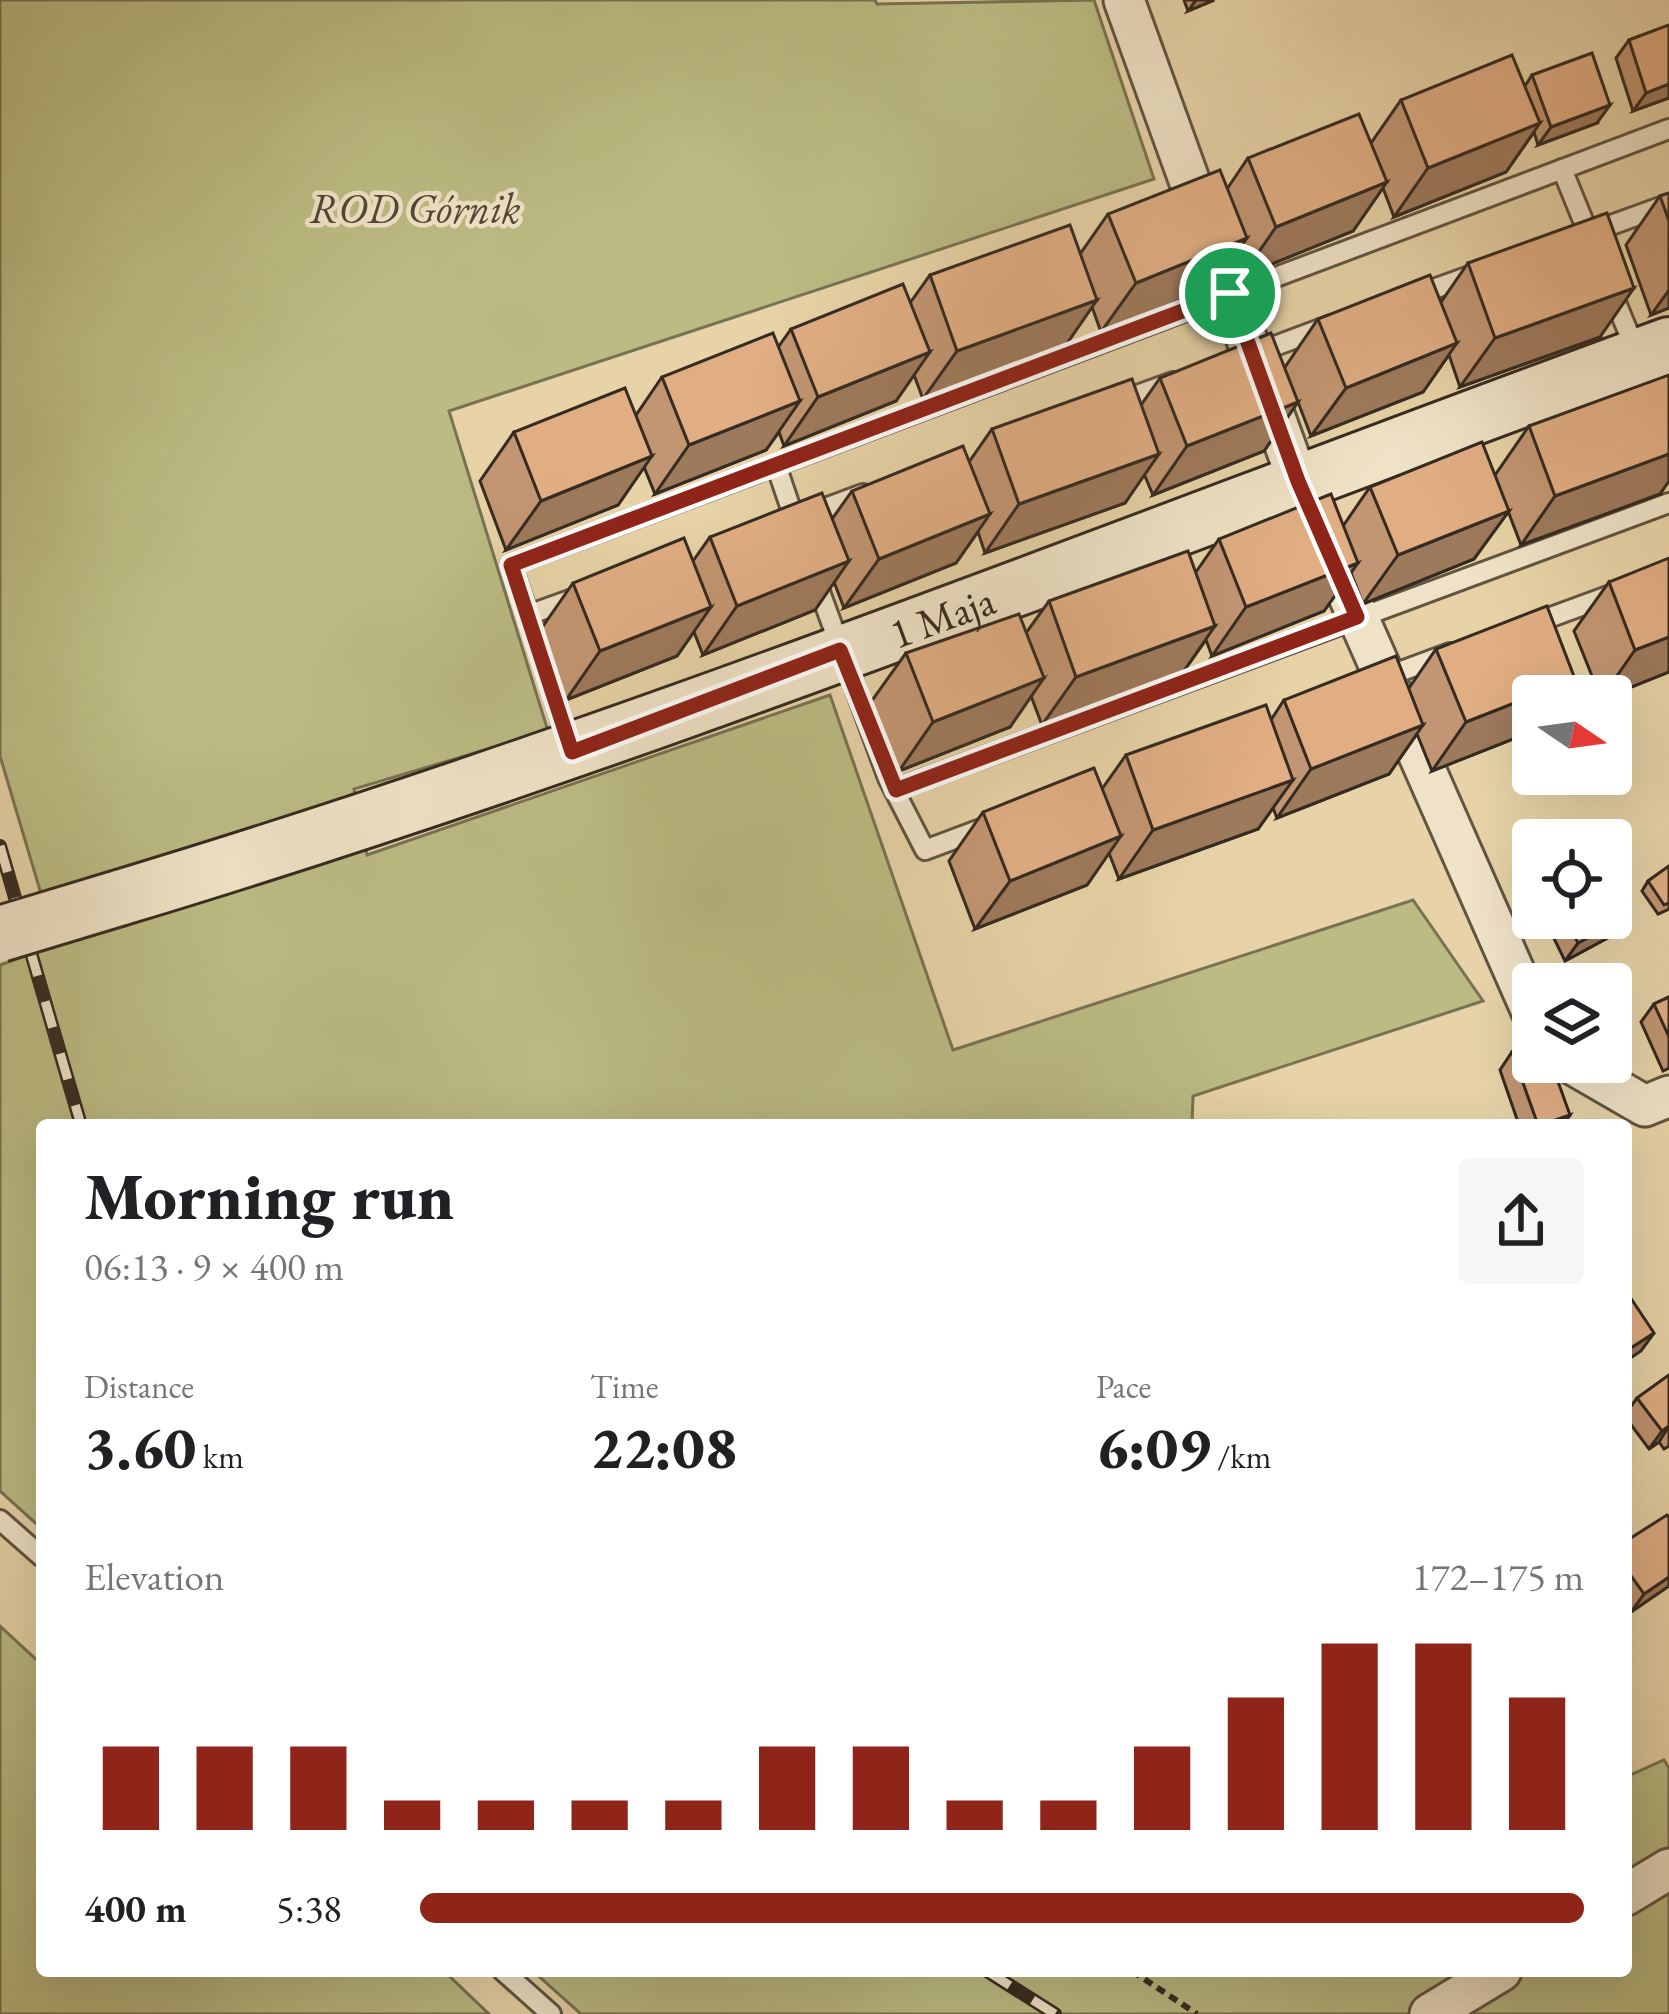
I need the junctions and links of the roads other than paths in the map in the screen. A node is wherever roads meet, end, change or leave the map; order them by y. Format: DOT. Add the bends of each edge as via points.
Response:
graph roads {
  1 [pos="1124,0"];
  2 [pos="1669,128"];
  3 [pos="1562,169"];
  4 [pos="1669,204"];
  5 [pos="1588,233"];
  6 [pos="1567,241"];
  7 [pos="1597,254"];
  8 [pos="1504,263"];
  9 [pos="1605,274"];
  10 [pos="1230,293"];
  11 [pos="1398,302"];
  12 [pos="1355,317"];
  13 [pos="1238,359"];
  14 [pos="1651,359"];
  15 [pos="1184,378"];
  16 [pos="1098,410"];
  17 [pos="776,465"];
  18 [pos="1298,481"];
  19 [pos="881,488"];
  20 [pos="1669,503"];
  21 [pos="795,519"];
  22 [pos="772,527"];
  23 [pos="802,541"];
  24 [pos="810,563"];
  25 [pos="1647,582"];
  26 [pos="595,591"];
  27 [pos="528,615"];
  28 [pos="1357,617"];
  29 [pos="1516,630"];
  30 [pos="1472,646"];
  31 [pos="840,650"];
  32 [pos="1374,681"];
  33 [pos="572,752"];
  34 [pos="896,790"];
  35 [pos="1013,817"];
  36 [pos="0,934"];
  37 [pos="1512,970"];
  38 [pos="1606,1083"];
  39 [pos="1669,1096"];
  40 [pos="0,1520"];
  41 [pos="36,1552"];
  42 [pos="1669,1869"];
  43 [pos="1632,1891"];
  44 [pos="510,1977"];
  45 [pos="1491,1977"];
  46 [pos="551,2014"];
  47 [pos="1430,2014"];
  1 -- 10 [label="street"];
  2 -- 3 [label="lane"];
  3 -- 5 [label="lane"];
  3 -- 10 [label="lane"];
  4 -- 5 [label="lane"];
  5 -- 6 [label="lane"];
  5 -- 7 [label="lane"];
  8 -- 11 [label="lane"];
  9 -- 14 [label="lane"];
  10 -- 13 [label="street"];
  10 -- 17 [label="lane"];
  12 -- 13 [label="lane"];
  13 -- 18 [label="street"];
  14 -- 18 [label="main road, 1 Maja"];
  15 -- 16 [label="lane"];
  17 -- 21 [label="lane"];
  17 -- 27 [label="lane" via="511,565"];
  18 -- 28 [label="street"];
  18 -- 31 [label="main road, 1 Maja"];
  19 -- 21 [label="lane"];
  20 -- 28 [label="lane"];
  21 -- 22 [label="lane"];
  21 -- 23 [label="lane"];
  24 -- 31 [label="lane"];
  25 -- 29 [label="lane"];
  26 -- 27 [label="lane"];
  27 -- 33 [label="lane"];
  28 -- 32 [label="street"];
  28 -- 34 [label="lane"];
  30 -- 32 [label="lane"];
  31 -- 33 [label="main road, 1 Maja"];
  31 -- 34 [label="lane"];
  32 -- 37 [label="street"];
  33 -- 36 [label="main road, 1 Maja, bridge"];
  34 -- 35 [label="lane" via="925,850"];
  38 -- 39 [label="street" via="1645,1106"];
  40 -- 41 [label="lane"];
  42 -- 43 [label="street"];
  44 -- 46 [label="lane"];
  45 -- 47 [label="street"];
}
